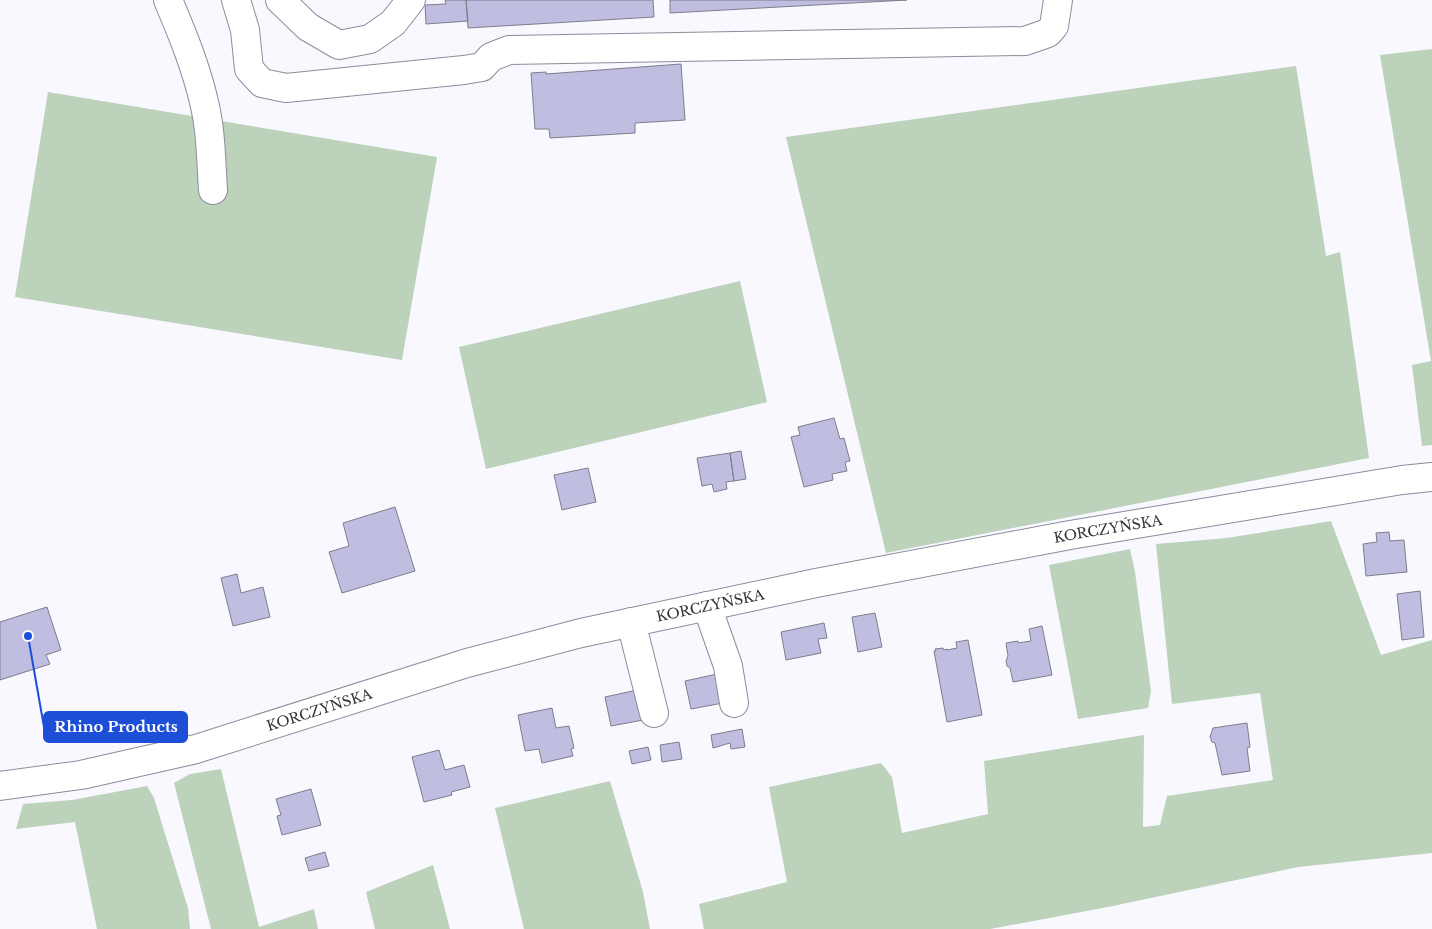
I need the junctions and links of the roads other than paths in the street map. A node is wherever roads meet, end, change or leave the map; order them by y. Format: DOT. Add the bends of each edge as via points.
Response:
graph roads {
  1 [pos="168,0"];
  2 [pos="236,0"];
  3 [pos="280,0"];
  4 [pos="411,0"];
  5 [pos="1058,0"];
  6 [pos="213,190"];
  7 [pos="1432,477"];
  8 [pos="707,606"];
  9 [pos="631,622"];
  10 [pos="734,704"];
  11 [pos="654,713"];
  12 [pos="0,786"];
  1 -- 6 [label="main road" via="204,102"];
  2 -- 5 [label="main road" via="249,69 262,83 286,88 482,67 490,57 509,50 1024,41 1048,33 1054,26"];
  3 -- 4 [label="main road" via="308,27 339,45 370,39 393,24"];
  7 -- 8 [label="main road, KORCZYŃSKA" via="1070,535 816,582"];
  8 -- 9 [label="main road, KORCZYŃSKA"];
  8 -- 10 [label="main road" via="728,666"];
  9 -- 11 [label="main road"];
  9 -- 12 [label="main road, KORCZYŃSKA" via="467,663 196,750 81,774"];
}
